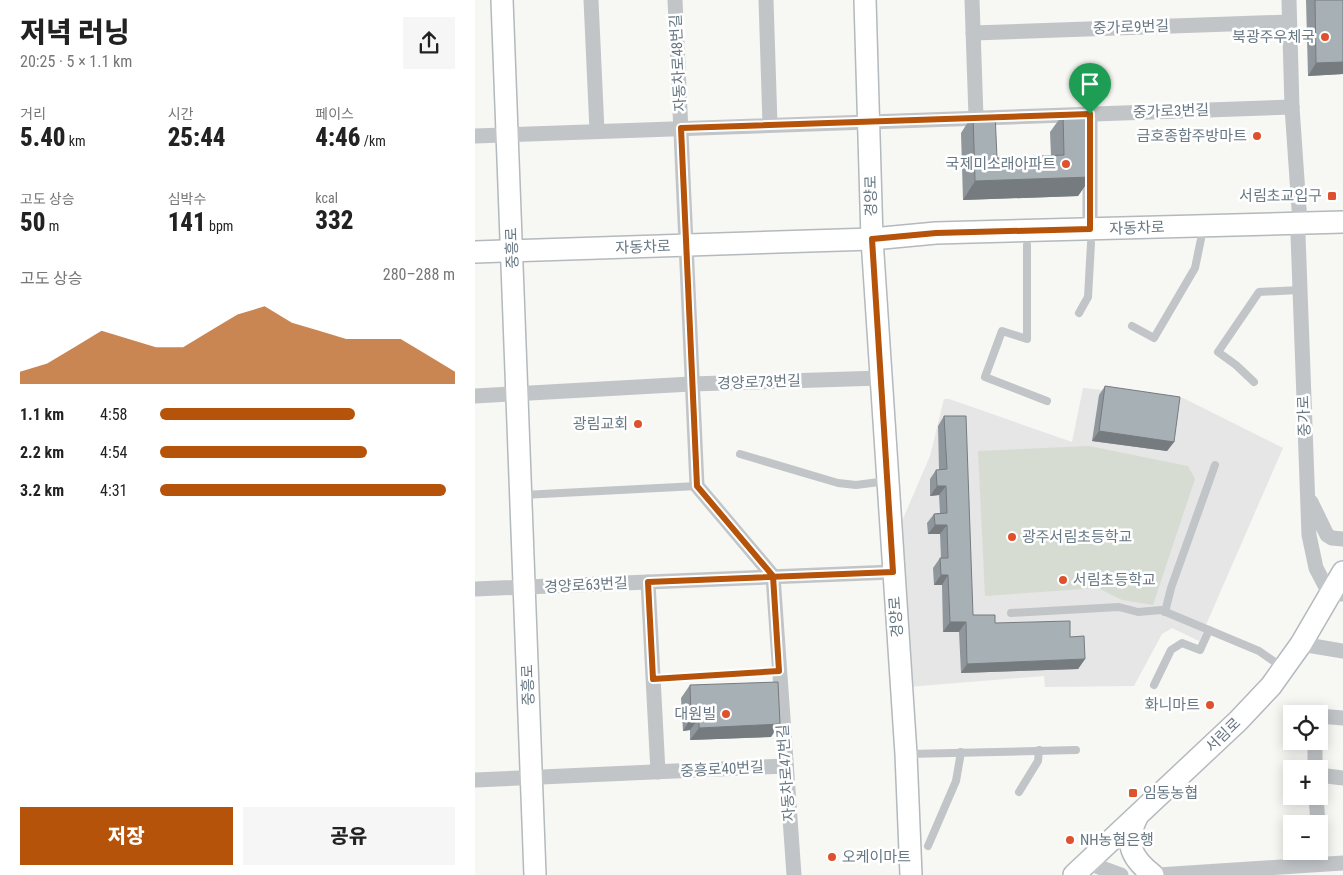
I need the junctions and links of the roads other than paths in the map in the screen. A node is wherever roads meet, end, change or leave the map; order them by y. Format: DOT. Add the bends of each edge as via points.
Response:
graph roads {
  1 [pos="502,0"];
  2 [pos="591,0"];
  3 [pos="675,0"];
  4 [pos="766,0"];
  5 [pos="865,0"];
  6 [pos="972,0"];
  7 [pos="1289,0"];
  8 [pos="1289,22"];
  9 [pos="973,32"];
  10 [pos="1292,107"];
  11 [pos="1090,114"];
  12 [pos="976,117"];
  13 [pos="869,120"];
  14 [pos="770,124"];
  15 [pos="681,128"];
  16 [pos="597,131"];
  17 [pos="507,135"];
  18 [pos="475,136"];
  19 [pos="1343,222"];
  20 [pos="1299,229"];
  21 [pos="1343,233"];
  22 [pos="1091,236"];
  23 [pos="872,239"];
  24 [pos="1201,239"];
  25 [pos="1027,245"];
  26 [pos="685,246"];
  27 [pos="512,251"];
  28 [pos="475,252"];
  29 [pos="1299,290"];
  30 [pos="1079,313"];
  31 [pos="1132,326"];
  32 [pos="881,378"];
  33 [pos="1253,382"];
  34 [pos="691,384"];
  35 [pos="517,394"];
  36 [pos="475,396"];
  37 [pos="1047,400"];
  38 [pos="740,454"];
  39 [pos="1215,465"];
  40 [pos="887,481"];
  41 [pos="697,486"];
  42 [pos="1307,492"];
  43 [pos="521,495"];
  44 [pos="1343,539"];
  45 [pos="893,572"];
  46 [pos="1343,572"];
  47 [pos="773,576"];
  48 [pos="648,582"];
  49 [pos="524,587"];
  50 [pos="475,589"];
  51 [pos="1336,594"];
  52 [pos="1165,612"];
  53 [pos="1011,613"];
  54 [pos="1209,630"];
  55 [pos="1301,644"];
  56 [pos="1343,651"];
  57 [pos="1284,668"];
  58 [pos="779,671"];
  59 [pos="653,679"];
  60 [pos="1154,685"];
  61 [pos="1328,717"];
  62 [pos="1343,718"];
  63 [pos="1039,750"];
  64 [pos="1076,750"];
  65 [pos="961,752"];
  66 [pos="906,754"];
  67 [pos="786,766"];
  68 [pos="659,772"];
  69 [pos="1328,776"];
  70 [pos="532,778"];
  71 [pos="1343,778"];
  72 [pos="475,780"];
  73 [pos="1019,792"];
  74 [pos="1137,817"];
  75 [pos="928,846"];
  76 [pos="1320,860"];
  77 [pos="1320,863"];
  78 [pos="1343,863"];
  79 [pos="1086,871"];
  80 [pos="535,875"];
  81 [pos="794,875"];
  82 [pos="911,875"];
  83 [pos="1121,875"];
  84 [pos="1153,875"];
  85 [pos="1158,875"];
  1 -- 17 [label="street, 중흥로"];
  2 -- 16 [label="street"];
  3 -- 15 [label="street, 자동차로48번길"];
  4 -- 14 [label="street"];
  5 -- 13 [label="street, 경양로"];
  6 -- 9 [label="street"];
  7 -- 8 [label="street, 중가로"];
  8 -- 9 [label="street, 중가로9번길"];
  8 -- 10 [label="street, 중가로"];
  9 -- 12 [label="street"];
  10 -- 11 [label="street, 중가로3번길"];
  10 -- 20 [label="street, 중가로"];
  11 -- 12 [label="street, 중가로3번길"];
  11 -- 22 [label="street"];
  12 -- 13 [label="street, 중가로3번길"];
  13 -- 14 [label="street, 중가로3번길"];
  13 -- 23 [label="street, 경양로"];
  14 -- 15 [label="street, 중가로3번길"];
  15 -- 16 [label="street, 중가로3번길"];
  15 -- 26 [label="street, 자동차로48번길"];
  16 -- 17 [label="street, 중가로3번길"];
  17 -- 18 [label="street, 중가로3번길"];
  17 -- 27 [label="street, 중흥로"];
  19 -- 20 [label="street, 자동차로"];
  20 -- 21 [label="street, 자동차로"];
  20 -- 22 [label="street, 자동차로"];
  20 -- 24 [label="street, 자동차로"];
  20 -- 29 [label="street, 중가로"];
  22 -- 23 [label="street, 자동차로" via="936,233"];
  22 -- 24 [label="street, 자동차로"];
  22 -- 25 [label="street, 자동차로"];
  22 -- 30 [label="lane" via="1088,297"];
  23 -- 25 [label="street, 자동차로" via="936,247"];
  23 -- 26 [label="street, 자동차로"];
  23 -- 32 [label="street, 경양로"];
  24 -- 31 [label="lane" via="1195,268 1154,338"];
  25 -- 37 [label="lane" via="1027,339 1002,331 985,378"];
  26 -- 27 [label="street, 자동차로"];
  26 -- 34 [label="street"];
  27 -- 28 [label="street, 자동차로"];
  27 -- 35 [label="street, 중흥로"];
  29 -- 33 [label="lane" via="1259,292 1218,352"];
  29 -- 42 [label="street, 중가로"];
  32 -- 34 [label="street, 경양로73번길"];
  32 -- 40 [label="street, 경양로"];
  34 -- 35 [label="street, 경양로73번길"];
  34 -- 41 [label="street"];
  35 -- 36 [label="street, 경양로73번길"];
  35 -- 43 [label="street, 중흥로"];
  38 -- 40 [label="lane" via="838,483 856,485"];
  39 -- 52 [label="lane"];
  40 -- 45 [label="street, 경양로"];
  41 -- 43 [label="lane"];
  41 -- 47 [label="street"];
  42 -- 44 [label="street" via="1327,535"];
  42 -- 51 [label="street, 중가로" via="1315,568"];
  43 -- 49 [label="street, 중흥로"];
  45 -- 47 [label="street, 경양로63번길"];
  45 -- 66 [label="street, 경양로"];
  46 -- 51 [label="street, 서림로"];
  47 -- 48 [label="street, 경양로63번길"];
  47 -- 58 [label="street, 자동차로47번길"];
  48 -- 49 [label="street, 경양로63번길"];
  48 -- 59 [label="street, 경양로63번길"];
  49 -- 50 [label="street, 경양로63번길"];
  49 -- 70 [label="street, 중흥로"];
  51 -- 55 [label="street, 서림로"];
  52 -- 53 [label="lane" via="1138,612 1119,607"];
  52 -- 54 [label="lane"];
  54 -- 57 [label="lane" via="1259,651"];
  54 -- 60 [label="lane" via="1200,650 1182,643 1171,650"];
  55 -- 56 [label="street"];
  55 -- 57 [label="street, 서림로"];
  57 -- 74 [label="street, 서림로" via="1238,721"];
  58 -- 59 [label="lane"];
  58 -- 67 [label="street, 자동차로47번길"];
  59 -- 68 [label="street, 중흥로40번길"];
  61 -- 62 [label="street"];
  63 -- 64 [label="lane"];
  63 -- 65 [label="lane"];
  63 -- 73 [label="lane" via="1038,761"];
  65 -- 66 [label="lane"];
  65 -- 75 [label="lane" via="956,781"];
  66 -- 82 [label="street, 경양로"];
  67 -- 68 [label="street, 중흥로40번길"];
  67 -- 81 [label="street, 자동차로47번길"];
  68 -- 70 [label="street, 중흥로40번길"];
  69 -- 71 [label="street"];
  70 -- 72 [label="street, 중흥로40번길"];
  70 -- 80 [label="street, 중흥로"];
  74 -- 79 [label="street, 서림로"];
  74 -- 84 [label="street" via="1130,833 1132,852 1139,865"];
  76 -- 77 [label="street"];
  77 -- 78 [label="street"];
  77 -- 85 [label="street"];
  79 -- 83 [label="street"];
}
